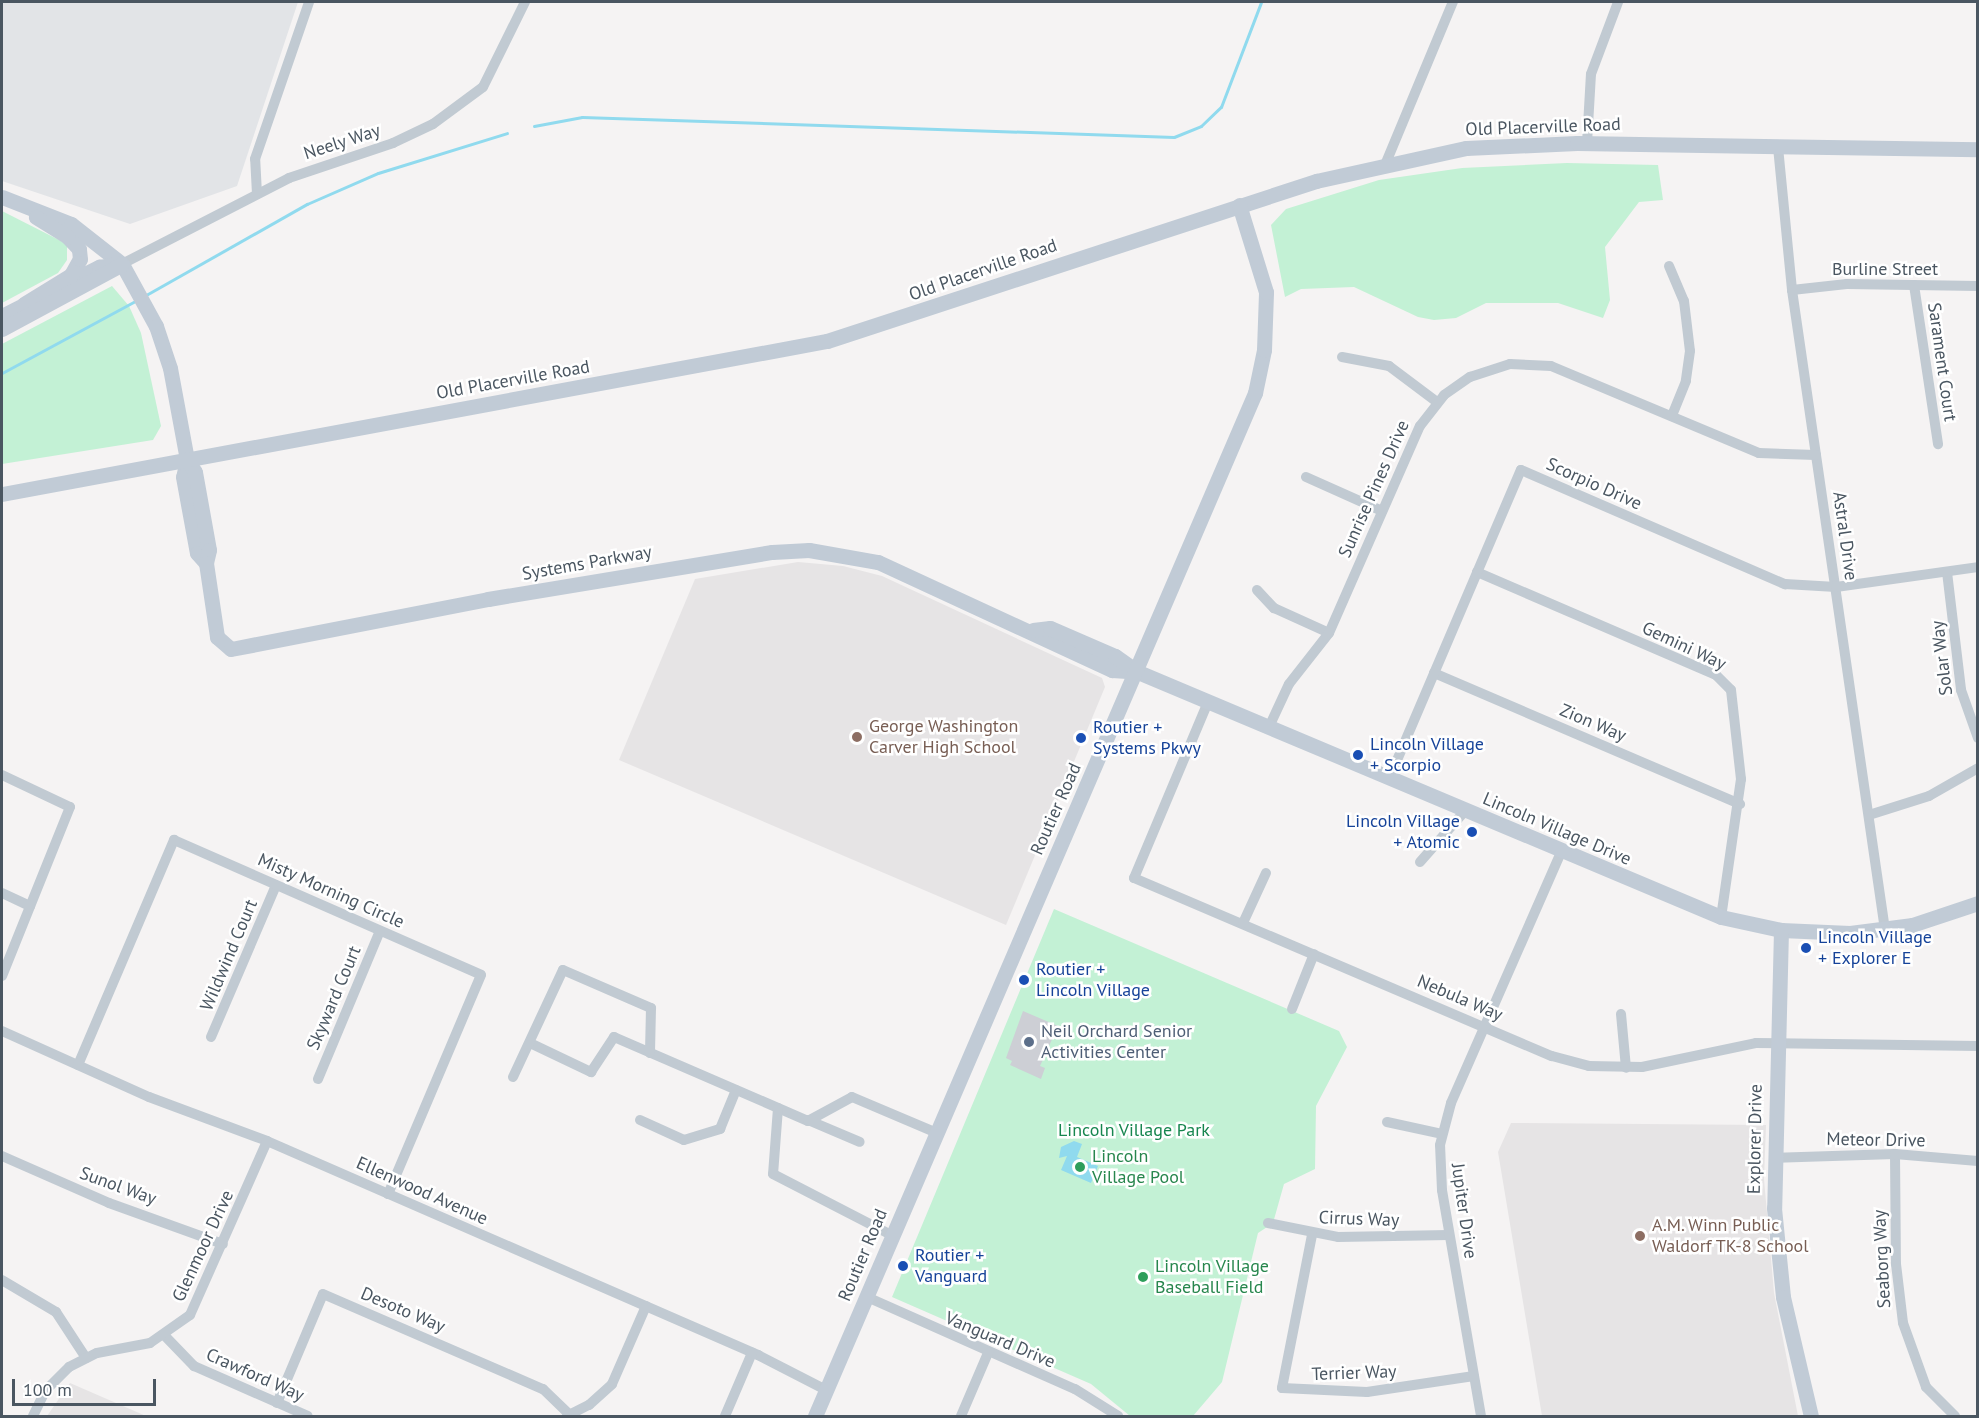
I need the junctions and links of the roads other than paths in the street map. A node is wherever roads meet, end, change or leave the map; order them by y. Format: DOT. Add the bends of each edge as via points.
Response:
graph roads {
  1 [pos="309,2"];
  2 [pos="525,2"];
  3 [pos="1453,2"];
  4 [pos="1618,2"];
  5 [pos="1587,143"];
  6 [pos="1778,147"];
  7 [pos="1977,149"];
  8 [pos="1385,165"];
  9 [pos="257,194"];
  10 [pos="2,198"];
  11 [pos="1239,205"];
  12 [pos="122,264"];
  13 [pos="1669,266"];
  14 [pos="1914,285"];
  15 [pos="1977,286"];
  16 [pos="1792,290"];
  17 [pos="24,304"];
  18 [pos="2,316"];
  19 [pos="2,329"];
  20 [pos="1342,357"];
  21 [pos="1437,402"];
  22 [pos="1672,416"];
  23 [pos="1938,444"];
  24 [pos="1816,455"];
  25 [pos="186,460"];
  26 [pos="1306,477"];
  27 [pos="2,494"];
  28 [pos="1382,511"];
  29 [pos="1977,567"];
  30 [pos="1477,572"];
  31 [pos="1947,572"];
  32 [pos="1836,587"];
  33 [pos="1257,590"];
  34 [pos="1329,633"];
  35 [pos="1137,672"];
  36 [pos="1434,673"];
  37 [pos="1208,702"];
  38 [pos="1269,727"];
  39 [pos="1977,738"];
  40 [pos="1977,768"];
  41 [pos="2,775"];
  42 [pos="1389,778"];
  43 [pos="1740,804"];
  44 [pos="1465,811"];
  45 [pos="1869,815"];
  46 [pos="1561,852"];
  47 [pos="1420,862"];
  48 [pos="1266,873"];
  49 [pos="276,885"];
  50 [pos="2,893"];
  51 [pos="1977,903"];
  52 [pos="30,906"];
  53 [pos="1721,917"];
  54 [pos="1243,923"];
  55 [pos="1780,930"];
  56 [pos="1886,930"];
  57 [pos="380,931"];
  58 [pos="1314,954"];
  59 [pos="2,976"];
  60 [pos="1292,1009"];
  61 [pos="1621,1014"];
  62 [pos="1484,1027"];
  63 [pos="2,1031"];
  64 [pos="212,1037"];
  65 [pos="530,1042"];
  66 [pos="1777,1042"];
  67 [pos="1977,1046"];
  68 [pos="650,1053"];
  69 [pos="78,1065"];
  70 [pos="1626,1068"];
  71 [pos="513,1077"];
  72 [pos="318,1079"];
  73 [pos="736,1090"];
  74 [pos="778,1108"];
  75 [pos="640,1120"];
  76 [pos="808,1120"];
  77 [pos="1387,1122"];
  78 [pos="937,1133"];
  79 [pos="1442,1134"];
  80 [pos="267,1142"];
  81 [pos="860,1142"];
  82 [pos="1895,1154"];
  83 [pos="2,1156"];
  84 [pos="1774,1158"];
  85 [pos="1977,1161"];
  86 [pos="388,1194"];
  87 [pos="1268,1223"];
  88 [pos="1312,1234"];
  89 [pos="1449,1235"];
  90 [pos="893,1236"];
  91 [pos="223,1244"];
  92 [pos="2,1280"];
  93 [pos="867,1297"];
  94 [pos="646,1306"];
  95 [pos="165,1336"];
  96 [pos="752,1353"];
  97 [pos="988,1353"];
  98 [pos="86,1358"];
  99 [pos="1474,1376"];
  100 [pos="826,1390"];
  101 [pos="277,1403"];
  102 [pos="33,1416"];
  103 [pos="308,1416"];
  104 [pos="569,1416"];
  105 [pos="725,1416"];
  106 [pos="815,1416"];
  107 [pos="961,1416"];
  108 [pos="1118,1416"];
  109 [pos="1481,1416"];
  110 [pos="1810,1416"];
  111 [pos="1955,1416"];
  1 -- 9 [label="street" via="255,159"];
  2 -- 9 [label="street, Neely Way" via="483,87 433,124"];
  3 -- 8 [label="street"];
  4 -- 5 [label="street" via="1591,74"];
  5 -- 6 [label="street, Old Placerville Road"];
  5 -- 8 [label="street, Old Placerville Road" via="1466,148"];
  6 -- 7 [label="street, Old Placerville Road"];
  6 -- 16 [label="street, Astral Drive"];
  8 -- 11 [label="street, Old Placerville Road"];
  9 -- 12 [label="street, Neely Way"];
  10 -- 12 [label="street" via="71,224"];
  10 -- 17 [label="street" via="48,223 79,249 80,259 71,275"];
  11 -- 25 [label="street, Old Placerville Road" via="827,341"];
  11 -- 35 [label="street, Routier Road" via="1266,292 1262,365 1245,421"];
  12 -- 17 [label="street" via="99,267"];
  12 -- 19 [label="street"];
  12 -- 25 [label="street, Systems Parkway" via="170,368"];
  13 -- 22 [label="street" via="1684,301 1690,351 1686,381"];
  14 -- 15 [label="street, Burline Street"];
  14 -- 16 [label="street, Burline Street" via="1835,284"];
  14 -- 23 [label="street, Sarament Court"];
  16 -- 24 [label="street, Astral Drive"];
  17 -- 18 [label="street"];
  20 -- 21 [label="street" via="1389,366"];
  21 -- 22 [label="street, Sunrise Pines Drive" via="1479,372 1530,363 1571,372"];
  21 -- 28 [label="street, Sunrise Pines Drive" via="1420,426"];
  22 -- 24 [label="street, Sunrise Pines Drive" via="1759,453"];
  24 -- 32 [label="street, Astral Drive"];
  25 -- 27 [label="street, Old Placerville Road"];
  25 -- 35 [label="street, Systems Parkway" via="195,472 209,550 206,563 217,637 231,649 510,595 772,552 809,550 878,562 1033,630 1046,641 1112,670"];
  26 -- 28 [label="street"];
  28 -- 34 [label="street, Sunrise Pines Drive"];
  29 -- 31 [label="street, Scorpio Drive"];
  30 -- 32 [label="street, Scorpio Drive" via="1521,470 1768,578 1797,586"];
  30 -- 36 [label="street, Scorpio Drive"];
  30 -- 43 [label="street, Gemini Way" via="1724,681 1734,700 1739,733"];
  31 -- 32 [label="street, Scorpio Drive"];
  31 -- 39 [label="street, Solar Way" via="1961,690"];
  32 -- 45 [label="street, Astral Drive"];
  33 -- 34 [label="street" via="1274,608"];
  34 -- 38 [label="street, Sunrise Pines Drive" via="1288,684"];
  35 -- 37 [label="street, Lincoln Village Drive"];
  35 -- 78 [label="street, Routier Road"];
  36 -- 42 [label="street, Scorpio Drive"];
  36 -- 43 [label="street, Zion Way"];
  37 -- 38 [label="street, Lincoln Village Drive"];
  37 -- 54 [label="street, Nebula Way" via="1134,878"];
  38 -- 42 [label="street, Lincoln Village Drive"];
  40 -- 45 [label="street" via="1929,796"];
  41 -- 52 [label="street" via="70,807"];
  42 -- 44 [label="street, Lincoln Village Drive"];
  43 -- 53 [label="street, Gemini Way"];
  44 -- 46 [label="street, Lincoln Village Drive"];
  44 -- 47 [label="street"];
  45 -- 56 [label="street, Astral Drive"];
  46 -- 53 [label="street, Lincoln Village Drive"];
  46 -- 62 [label="street, Jupiter Drive"];
  48 -- 54 [label="street"];
  49 -- 57 [label="street, Misty Morning Circle"];
  49 -- 64 [label="street, Wildwind Court"];
  49 -- 69 [label="street, Misty Morning Circle" via="174,840"];
  50 -- 52 [label="street"];
  51 -- 56 [label="street, Lincoln Village Drive"];
  52 -- 59 [label="street"];
  53 -- 55 [label="street, Lincoln Village Drive"];
  54 -- 58 [label="street, Nebula Way"];
  55 -- 56 [label="street, Lincoln Village Drive" via="1842,934"];
  55 -- 66 [label="street, Explorer Drive"];
  57 -- 72 [label="street, Skyward Court"];
  57 -- 86 [label="street, Misty Morning Circle" via="481,975"];
  58 -- 60 [label="street"];
  58 -- 62 [label="street, Nebula Way"];
  61 -- 70 [label="street"];
  62 -- 70 [label="street, Nebula Way" via="1564,1060"];
  62 -- 79 [label="street, Jupiter Drive"];
  63 -- 69 [label="street, Ellenwood Avenue"];
  65 -- 68 [label="street" via="591,1072 614,1037"];
  65 -- 68 [label="street" via="563,970 651,1008"];
  65 -- 71 [label="street"];
  66 -- 67 [label="street, Nebula Way"];
  66 -- 70 [label="street, Nebula Way" via="1713,1049"];
  66 -- 84 [label="street, Explorer Drive"];
  68 -- 73 [label="street"];
  69 -- 80 [label="street, Ellenwood Avenue"];
  73 -- 74 [label="street"];
  73 -- 75 [label="street" via="720,1129 711,1132 684,1140"];
  74 -- 76 [label="street"];
  74 -- 90 [label="street" via="773,1174 861,1223"];
  76 -- 78 [label="street" via="852,1097"];
  76 -- 81 [label="street"];
  77 -- 79 [label="street"];
  78 -- 90 [label="street, Routier Road"];
  79 -- 89 [label="street, Jupiter Drive" via="1439,1167"];
  80 -- 86 [label="street, Ellenwood Avenue"];
  80 -- 91 [label="street, Glenmoor Drive"];
  82 -- 84 [label="street, Meteor Drive"];
  82 -- 85 [label="street, Meteor Drive"];
  82 -- 111 [label="street, Seaborg Way" via="1896,1264 1903,1323 1926,1387"];
  83 -- 91 [label="street, Sunol Way" via="109,1203"];
  84 -- 110 [label="street, Explorer Drive" via="1783,1297"];
  86 -- 94 [label="street, Ellenwood Avenue"];
  87 -- 88 [label="street, Cirrus Way"];
  88 -- 89 [label="street, Cirrus Way" via="1367,1239"];
  88 -- 99 [label="street, Terrier Way" via="1282,1388 1367,1392"];
  89 -- 99 [label="street, Jupiter Drive"];
  90 -- 93 [label="street, Routier Road"];
  91 -- 95 [label="street, Glenmoor Drive" via="196,1306"];
  92 -- 98 [label="street" via="56,1312"];
  93 -- 97 [label="street, Vanguard Drive"];
  93 -- 100 [label="street, Routier Road"];
  94 -- 96 [label="street, Ellenwood Avenue"];
  94 -- 104 [label="street" via="612,1384 589,1405"];
  95 -- 98 [label="street, Glenmoor Drive"];
  95 -- 101 [label="street, Crawford Way" via="194,1366"];
  96 -- 100 [label="street, Ellenwood Avenue"];
  96 -- 105 [label="street"];
  97 -- 107 [label="street"];
  97 -- 108 [label="street, Vanguard Drive" via="1075,1389"];
  98 -- 102 [label="street, Glenmoor Drive" via="52,1382"];
  99 -- 109 [label="street, Jupiter Drive"];
  100 -- 106 [label="street, Routier Road"];
  101 -- 103 [label="street, Crawford Way"];
  101 -- 104 [label="street, Desoto Way" via="323,1294 543,1389"];
}
